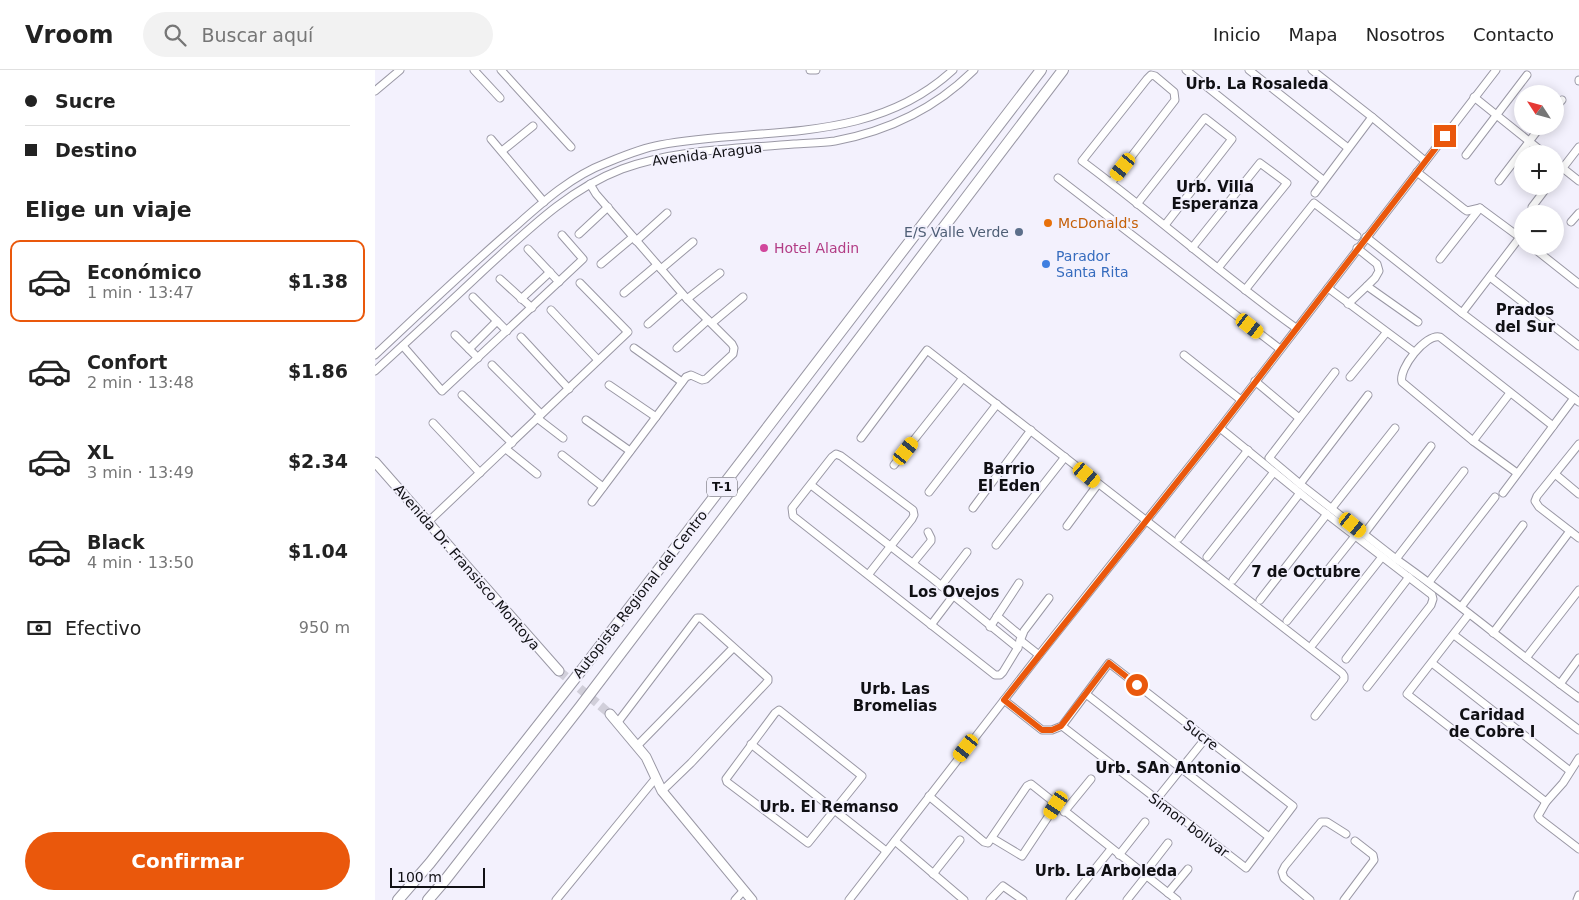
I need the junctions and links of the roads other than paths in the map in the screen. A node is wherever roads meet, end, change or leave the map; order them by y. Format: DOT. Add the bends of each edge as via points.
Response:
graph roads {
  1 [pos="400,70"];
  2 [pos="475,70"];
  3 [pos="501,70"];
  4 [pos="810,70"];
  5 [pos="817,70"];
  6 [pos="953,70"];
  7 [pos="974,70"];
  8 [pos="1041,70"];
  9 [pos="1063,70"];
  10 [pos="1186,70"];
  11 [pos="1249,70"];
  12 [pos="1312,70"];
  13 [pos="1496,70"];
  14 [pos="1527,74"];
  15 [pos="375,91"];
  16 [pos="1474,97"];
  17 [pos="500,98"];
  18 [pos="1496,115"];
  19 [pos="1372,117"];
  20 [pos="533,126"];
  21 [pos="1534,135"];
  22 [pos="491,139"];
  23 [pos="1529,141"];
  24 [pos="1534,145"];
  25 [pos="571,147"];
  26 [pos="1579,147"];
  27 [pos="1348,148"];
  28 [pos="502,151"];
  29 [pos="1466,155"];
  30 [pos="1425,161"];
  31 [pos="1564,167"];
  32 [pos="1564,169"];
  33 [pos="1417,172"];
  34 [pos="1058,178"];
  35 [pos="1323,180"];
  36 [pos="1579,180"];
  37 [pos="1499,181"];
  38 [pos="1111,183"];
  39 [pos="590,184"];
  40 [pos="1315,193"];
  41 [pos="1541,195"];
  42 [pos="544,202"];
  43 [pos="1137,204"];
  44 [pos="1534,205"];
  45 [pos="608,207"];
  46 [pos="1480,208"];
  47 [pos="667,213"];
  48 [pos="1579,213"];
  49 [pos="1571,222"];
  50 [pos="1165,225"];
  51 [pos="1514,233"];
  52 [pos="579,234"];
  53 [pos="562,235"];
  54 [pos="1357,236"];
  55 [pos="1366,237"];
  56 [pos="635,239"];
  57 [pos="693,242"];
  58 [pos="1514,247"];
  59 [pos="1192,248"];
  60 [pos="1357,248"];
  61 [pos="528,249"];
  62 [pos="1542,255"];
  63 [pos="1440,258"];
  64 [pos="601,264"];
  65 [pos="659,267"];
  66 [pos="1219,268"];
  67 [pos="550,272"];
  68 [pos="720,272"];
  69 [pos="1490,277"];
  70 [pos="500,279"];
  71 [pos="559,282"];
  72 [pos="580,283"];
  73 [pos="1579,284"];
  74 [pos="1367,286"];
  75 [pos="1328,288"];
  76 [pos="1245,290"];
  77 [pos="624,293"];
  78 [pos="473,297"];
  79 [pos="685,297"];
  80 [pos="743,297"];
  81 [pos="521,299"];
  82 [pos="1348,304"];
  83 [pos="531,308"];
  84 [pos="551,310"];
  85 [pos="1462,313"];
  86 [pos="497,321"];
  87 [pos="710,322"];
  88 [pos="1418,322"];
  89 [pos="648,324"];
  90 [pos="1296,328"];
  91 [pos="507,331"];
  92 [pos="1386,332"];
  93 [pos="455,335"];
  94 [pos="521,337"];
  95 [pos="403,346"];
  96 [pos="1579,346"];
  97 [pos="634,348"];
  98 [pos="677,348"];
  99 [pos="469,349"];
  100 [pos="1280,349"];
  101 [pos="1414,352"];
  102 [pos="375,355"];
  103 [pos="1184,355"];
  104 [pos="478,358"];
  105 [pos="598,360"];
  106 [pos="492,365"];
  107 [pos="375,372"];
  108 [pos="1335,372"];
  109 [pos="1350,377"];
  110 [pos="963,378"];
  111 [pos="1255,381"];
  112 [pos="682,382"];
  113 [pos="609,385"];
  114 [pos="569,389"];
  115 [pos="1510,393"];
  116 [pos="461,395"];
  117 [pos="1368,395"];
  118 [pos="1241,400"];
  119 [pos="1577,400"];
  120 [pos="997,404"];
  121 [pos="539,416"];
  122 [pos="656,416"];
  123 [pos="1299,418"];
  124 [pos="586,420"];
  125 [pos="433,422"];
  126 [pos="1553,426"];
  127 [pos="1220,428"];
  128 [pos="1395,428"];
  129 [pos="1031,430"];
  130 [pos="563,438"];
  131 [pos="861,438"];
  132 [pos="1473,441"];
  133 [pos="512,443"];
  134 [pos="1579,445"];
  135 [pos="1431,446"];
  136 [pos="506,448"];
  137 [pos="1248,450"];
  138 [pos="630,451"];
  139 [pos="562,455"];
  140 [pos="1065,457"];
  141 [pos="375,462"];
  142 [pos="894,465"];
  143 [pos="1464,471"];
  144 [pos="1274,472"];
  145 [pos="480,473"];
  146 [pos="1517,473"];
  147 [pos="537,474"];
  148 [pos="1555,474"];
  149 [pos="1099,484"];
  150 [pos="1299,484"];
  151 [pos="811,485"];
  152 [pos="603,487"];
  153 [pos="929,492"];
  154 [pos="1300,493"];
  155 [pos="1503,493"];
  156 [pos="1579,494"];
  157 [pos="1495,497"];
  158 [pos="592,502"];
  159 [pos="973,508"];
  160 [pos="1329,511"];
  161 [pos="1145,520"];
  162 [pos="428,522"];
  163 [pos="1523,525"];
  164 [pos="1067,526"];
  165 [pos="1570,531"];
  166 [pos="928,532"];
  167 [pos="1364,534"];
  168 [pos="1355,536"];
  169 [pos="1179,538"];
  170 [pos="1579,538"];
  171 [pos="996,545"];
  172 [pos="891,546"];
  173 [pos="967,552"];
  174 [pos="1207,557"];
  175 [pos="1382,557"];
  176 [pos="1396,559"];
  177 [pos="913,563"];
  178 [pos="867,575"];
  179 [pos="1409,577"];
  180 [pos="1233,580"];
  181 [pos="1429,582"];
  182 [pos="1019,584"];
  183 [pos="941,586"];
  184 [pos="1579,590"];
  185 [pos="953,596"];
  186 [pos="1049,598"];
  187 [pos="1260,600"];
  188 [pos="1461,607"];
  189 [pos="1469,614"];
  190 [pos="997,616"];
  191 [pos="1287,621"];
  192 [pos="931,624"];
  193 [pos="990,627"];
  194 [pos="1493,633"];
  195 [pos="1454,635"];
  196 [pos="1020,641"];
  197 [pos="1313,644"];
  198 [pos="733,648"];
  199 [pos="1039,655"];
  200 [pos="1526,658"];
  201 [pos="1579,658"];
  202 [pos="1346,659"];
  203 [pos="1432,663"];
  204 [pos="559,671"];
  205 [pos="1560,684"];
  206 [pos="1367,687"];
  207 [pos="1086,694"];
  208 [pos="1579,698"];
  209 [pos="1004,700"];
  210 [pos="610,714"];
  211 [pos="1315,716"];
  212 [pos="617,722"];
  213 [pos="1061,726"];
  214 [pos="1579,730"];
  215 [pos="1205,738"];
  216 [pos="751,744"];
  217 [pos="638,746"];
  218 [pos="1579,758"];
  219 [pos="1181,769"];
  220 [pos="1570,771"];
  221 [pos="655,779"];
  222 [pos="1091,779"];
  223 [pos="662,791"];
  224 [pos="929,796"];
  225 [pos="1156,800"];
  226 [pos="1546,802"];
  227 [pos="1056,805"];
  228 [pos="836,811"];
  229 [pos="1064,812"];
  230 [pos="1145,822"];
  231 [pos="1346,834"];
  232 [pos="1269,837"];
  233 [pos="993,838"];
  234 [pos="960,840"];
  235 [pos="895,841"];
  236 [pos="1355,841"];
  237 [pos="1168,843"];
  238 [pos="1111,849"];
  239 [pos="1579,849"];
  240 [pos="886,851"];
  241 [pos="1119,855"];
  242 [pos="1187,869"];
  243 [pos="933,874"];
  244 [pos="1145,875"];
  245 [pos="744,890"];
  246 [pos="1168,893"];
  247 [pos="1579,895"];
  248 [pos="399,900"];
  249 [pos="428,900"];
  250 [pos="556,900"];
  251 [pos="735,900"];
  252 [pos="752,900"];
  253 [pos="849,900"];
  254 [pos="964,900"];
  255 [pos="990,900"];
  256 [pos="1023,900"];
  257 [pos="1070,900"];
  258 [pos="1127,900"];
  259 [pos="1177,900"];
  260 [pos="1310,900"];
  261 [pos="1344,900"];
  262 [pos="1577,900"];
  1 -- 15 [label="street"];
  2 -- 17 [label="street"];
  3 -- 25 [label="street"];
  4 -- 5 [label="street"];
  6 -- 42 [label="street, Avenida Aragua" via="912,100 878,115 822,128 658,145 605,163"];
  7 -- 39 [label="street, Avenida Aragua" via="946,95 913,116 864,134 833,141 669,156 646,161"];
  8 -- 248 [label="highway, Autopista Regional del Centro / T-1" via="584,668"];
  9 -- 249 [label="highway, Autopista Regional del Centro / T-1" via="580,707"];
  10 -- 35 [label="street"];
  11 -- 27 [label="street"];
  12 -- 19 [label="street"];
  13 -- 16 [label="street"];
  14 -- 18 [label="street"];
  16 -- 18 [label="street"];
  16 -- 30 [label="street"];
  18 -- 23 [label="street"];
  18 -- 29 [label="street"];
  19 -- 27 [label="street"];
  19 -- 30 [label="street"];
  20 -- 28 [label="street"];
  21 -- 23 [label="street"];
  22 -- 28 [label="street"];
  23 -- 24 [label="street"];
  23 -- 37 [label="street"];
  26 -- 31 [label="street"];
  27 -- 35 [label="street"];
  28 -- 42 [label="street"];
  30 -- 33 [label="street"];
  32 -- 36 [label="street"];
  33 -- 46 [label="street" via="1467,211"];
  33 -- 55 [label="street"];
  34 -- 100 [label="street"];
  35 -- 40 [label="street"];
  38 -- 38 [label="street" via="1175,100 1174,92 1155,76 1147,79 1081,161"];
  38 -- 43 [label="street"];
  39 -- 45 [label="street"];
  39 -- 95 [label="street, Avenida Aragua" via="552,209"];
  41 -- 44 [label="street"];
  42 -- 102 [label="street, Avenida Aragua"];
  43 -- 50 [label="street"];
  43 -- 50 [label="street" via="1205,118 1232,139"];
  45 -- 52 [label="street"];
  45 -- 56 [label="street"];
  46 -- 51 [label="street"];
  46 -- 63 [label="street"];
  47 -- 56 [label="street"];
  48 -- 49 [label="street"];
  50 -- 59 [label="street"];
  53 -- 71 [label="street" via="583,259"];
  54 -- 76 [label="street" via="1314,203"];
  55 -- 60 [label="street"];
  55 -- 85 [label="street"];
  56 -- 64 [label="street"];
  56 -- 65 [label="street"];
  57 -- 65 [label="street"];
  58 -- 69 [label="street"];
  59 -- 66 [label="street"];
  59 -- 66 [label="street" via="1260,162 1287,183"];
  60 -- 74 [label="street" via="1377,264 1379,271"];
  60 -- 75 [label="street"];
  61 -- 67 [label="street"];
  62 -- 73 [label="street"];
  65 -- 77 [label="street"];
  65 -- 79 [label="street"];
  66 -- 76 [label="street"];
  67 -- 71 [label="street"];
  67 -- 81 [label="street"];
  68 -- 79 [label="street"];
  69 -- 85 [label="street"];
  69 -- 96 [label="street"];
  70 -- 81 [label="street"];
  71 -- 83 [label="street"];
  72 -- 105 [label="street" via="628,332"];
  74 -- 82 [label="street"];
  74 -- 88 [label="street"];
  75 -- 82 [label="street"];
  75 -- 90 [label="street"];
  76 -- 90 [label="street"];
  78 -- 86 [label="street"];
  79 -- 87 [label="street"];
  79 -- 89 [label="street"];
  80 -- 87 [label="street"];
  81 -- 83 [label="street"];
  82 -- 92 [label="street"];
  83 -- 91 [label="street"];
  84 -- 105 [label="street"];
  85 -- 119 [label="street"];
  86 -- 91 [label="street"];
  86 -- 99 [label="street"];
  87 -- 98 [label="street"];
  87 -- 112 [label="street" via="734,348 733,354 706,379 691,376"];
  90 -- 100 [label="street"];
  91 -- 104 [label="street"];
  92 -- 101 [label="street"];
  92 -- 109 [label="street"];
  93 -- 99 [label="street"];
  94 -- 114 [label="street"];
  95 -- 104 [label="street" via="442,391"];
  95 -- 107 [label="street, Avenida Aragua"];
  97 -- 112 [label="street"];
  99 -- 104 [label="street"];
  100 -- 111 [label="street"];
  101 -- 115 [label="street" via="1431,338 1440,337"];
  101 -- 132 [label="street" via="1401,376 1402,382"];
  103 -- 118 [label="street"];
  105 -- 114 [label="street"];
  106 -- 121 [label="street"];
  108 -- 123 [label="street"];
  110 -- 120 [label="street"];
  110 -- 131 [label="street" via="927,350"];
  110 -- 142 [label="street"];
  111 -- 118 [label="street"];
  111 -- 123 [label="street"];
  112 -- 122 [label="street"];
  113 -- 122 [label="street"];
  114 -- 121 [label="street"];
  115 -- 126 [label="street"];
  115 -- 132 [label="street"];
  116 -- 133 [label="street"];
  117 -- 150 [label="street"];
  118 -- 127 [label="street"];
  119 -- 126 [label="street"];
  120 -- 129 [label="street"];
  120 -- 153 [label="street"];
  121 -- 130 [label="street"];
  121 -- 133 [label="street"];
  122 -- 138 [label="street"];
  123 -- 150 [label="street" via="1269,458"];
  124 -- 138 [label="street"];
  125 -- 145 [label="street"];
  126 -- 146 [label="street"];
  127 -- 137 [label="street"];
  127 -- 161 [label="street"];
  128 -- 160 [label="street"];
  129 -- 140 [label="street"];
  129 -- 159 [label="street"];
  132 -- 146 [label="street"];
  133 -- 136 [label="street"];
  134 -- 148 [label="street"];
  135 -- 167 [label="street"];
  136 -- 145 [label="street"];
  136 -- 147 [label="street"];
  137 -- 144 [label="street"];
  137 -- 169 [label="street"];
  138 -- 152 [label="street"];
  139 -- 152 [label="street"];
  140 -- 149 [label="street"];
  140 -- 171 [label="street"];
  141 -- 162 [label="main road, Avenida Dr. Fransisco Montoya"];
  143 -- 176 [label="street"];
  144 -- 154 [label="street"];
  144 -- 174 [label="street"];
  145 -- 162 [label="street"];
  146 -- 155 [label="street"];
  148 -- 156 [label="street"];
  148 -- 165 [label="street" via="1535,501"];
  149 -- 161 [label="street"];
  149 -- 164 [label="street"];
  150 -- 160 [label="street"];
  151 -- 172 [label="street"];
  151 -- 172 [label="street" via="836,454 913,510 915,515"];
  151 -- 178 [label="street" via="792,508 793,516"];
  152 -- 158 [label="street"];
  154 -- 160 [label="street"];
  154 -- 180 [label="street"];
  157 -- 181 [label="street"];
  160 -- 167 [label="street"];
  160 -- 168 [label="street"];
  160 -- 187 [label="street"];
  161 -- 199 [label="street"];
  161 -- 211 [label="street" via="1342,673 1344,679"];
  162 -- 204 [label="main road, Avenida Dr. Fransisco Montoya"];
  163 -- 188 [label="street"];
  165 -- 170 [label="street"];
  165 -- 194 [label="street"];
  166 -- 177 [label="street" via="931,541"];
  167 -- 176 [label="street"];
  168 -- 175 [label="street"];
  168 -- 191 [label="street"];
  172 -- 177 [label="street"];
  172 -- 178 [label="street"];
  173 -- 183 [label="street"];
  175 -- 179 [label="street"];
  175 -- 197 [label="street"];
  176 -- 181 [label="street"];
  177 -- 183 [label="street"];
  178 -- 192 [label="street"];
  179 -- 202 [label="street"];
  179 -- 206 [label="street" via="1431,594 1433,603"];
  181 -- 188 [label="street"];
  182 -- 190 [label="street"];
  183 -- 185 [label="street"];
  184 -- 200 [label="street"];
  185 -- 192 [label="street"];
  185 -- 193 [label="street"];
  186 -- 196 [label="street"];
  188 -- 189 [label="street"];
  189 -- 194 [label="street"];
  189 -- 195 [label="street"];
  190 -- 193 [label="street"];
  190 -- 196 [label="street"];
  192 -- 196 [label="street" via="997,675 1003,672"];
  193 -- 196 [label="street"];
  194 -- 200 [label="street"];
  195 -- 203 [label="street"];
  195 -- 214 [label="street"];
  196 -- 199 [label="street"];
  198 -- 212 [label="street" via="701,618 697,618"];
  198 -- 217 [label="street"];
  198 -- 223 [label="street" via="766,675 768,681"];
  199 -- 209 [label="street"];
  200 -- 205 [label="street"];
  201 -- 205 [label="street"];
  203 -- 220 [label="street"];
  203 -- 226 [label="street" via="1407,694"];
  205 -- 208 [label="street"];
  207 -- 213 [label="street"];
  207 -- 215 [label="street, Sucre" via="1109,663"];
  207 -- 219 [label="street"];
  209 -- 213 [label="street" via="1042,730"];
  209 -- 224 [label="street"];
  210 -- 212 [label="main road"];
  212 -- 217 [label="main road"];
  213 -- 225 [label="street, Simon bolivar"];
  215 -- 219 [label="street"];
  215 -- 232 [label="street, Sucre" via="1293,806"];
  216 -- 228 [label="street"];
  216 -- 228 [label="street" via="727,775 727,782 808,843"];
  216 -- 228 [label="street" via="779,710 861,773 861,778"];
  217 -- 221 [label="main road"];
  218 -- 220 [label="street"];
  219 -- 225 [label="street"];
  219 -- 232 [label="street"];
  220 -- 226 [label="street"];
  221 -- 223 [label="main road"];
  221 -- 250 [label="street"];
  222 -- 229 [label="street"];
  223 -- 245 [label="main road"];
  224 -- 233 [label="street" via="984,842 988,843"];
  224 -- 235 [label="street"];
  225 -- 232 [label="street, Simon bolivar" via="1246,868"];
  226 -- 239 [label="street" via="1539,812 1540,819"];
  227 -- 229 [label="street"];
  227 -- 233 [label="street" via="1022,856"];
  227 -- 233 [label="street" via="1029,784"];
  228 -- 240 [label="street"];
  229 -- 238 [label="street"];
  230 -- 241 [label="street"];
  231 -- 260 [label="street" via="1327,822 1321,822 1285,866 1284,878"];
  234 -- 243 [label="street"];
  235 -- 240 [label="street"];
  235 -- 243 [label="street"];
  236 -- 261 [label="street" via="1374,860"];
  237 -- 244 [label="street"];
  238 -- 241 [label="street"];
  238 -- 257 [label="street"];
  240 -- 253 [label="street"];
  241 -- 244 [label="street"];
  242 -- 246 [label="street"];
  243 -- 254 [label="street"];
  244 -- 246 [label="street"];
  244 -- 258 [label="street"];
  245 -- 251 [label="street"];
  245 -- 252 [label="main road"];
  246 -- 259 [label="street"];
  247 -- 262 [label="street"];
  255 -- 256 [label="street" via="1003,886"];
}
